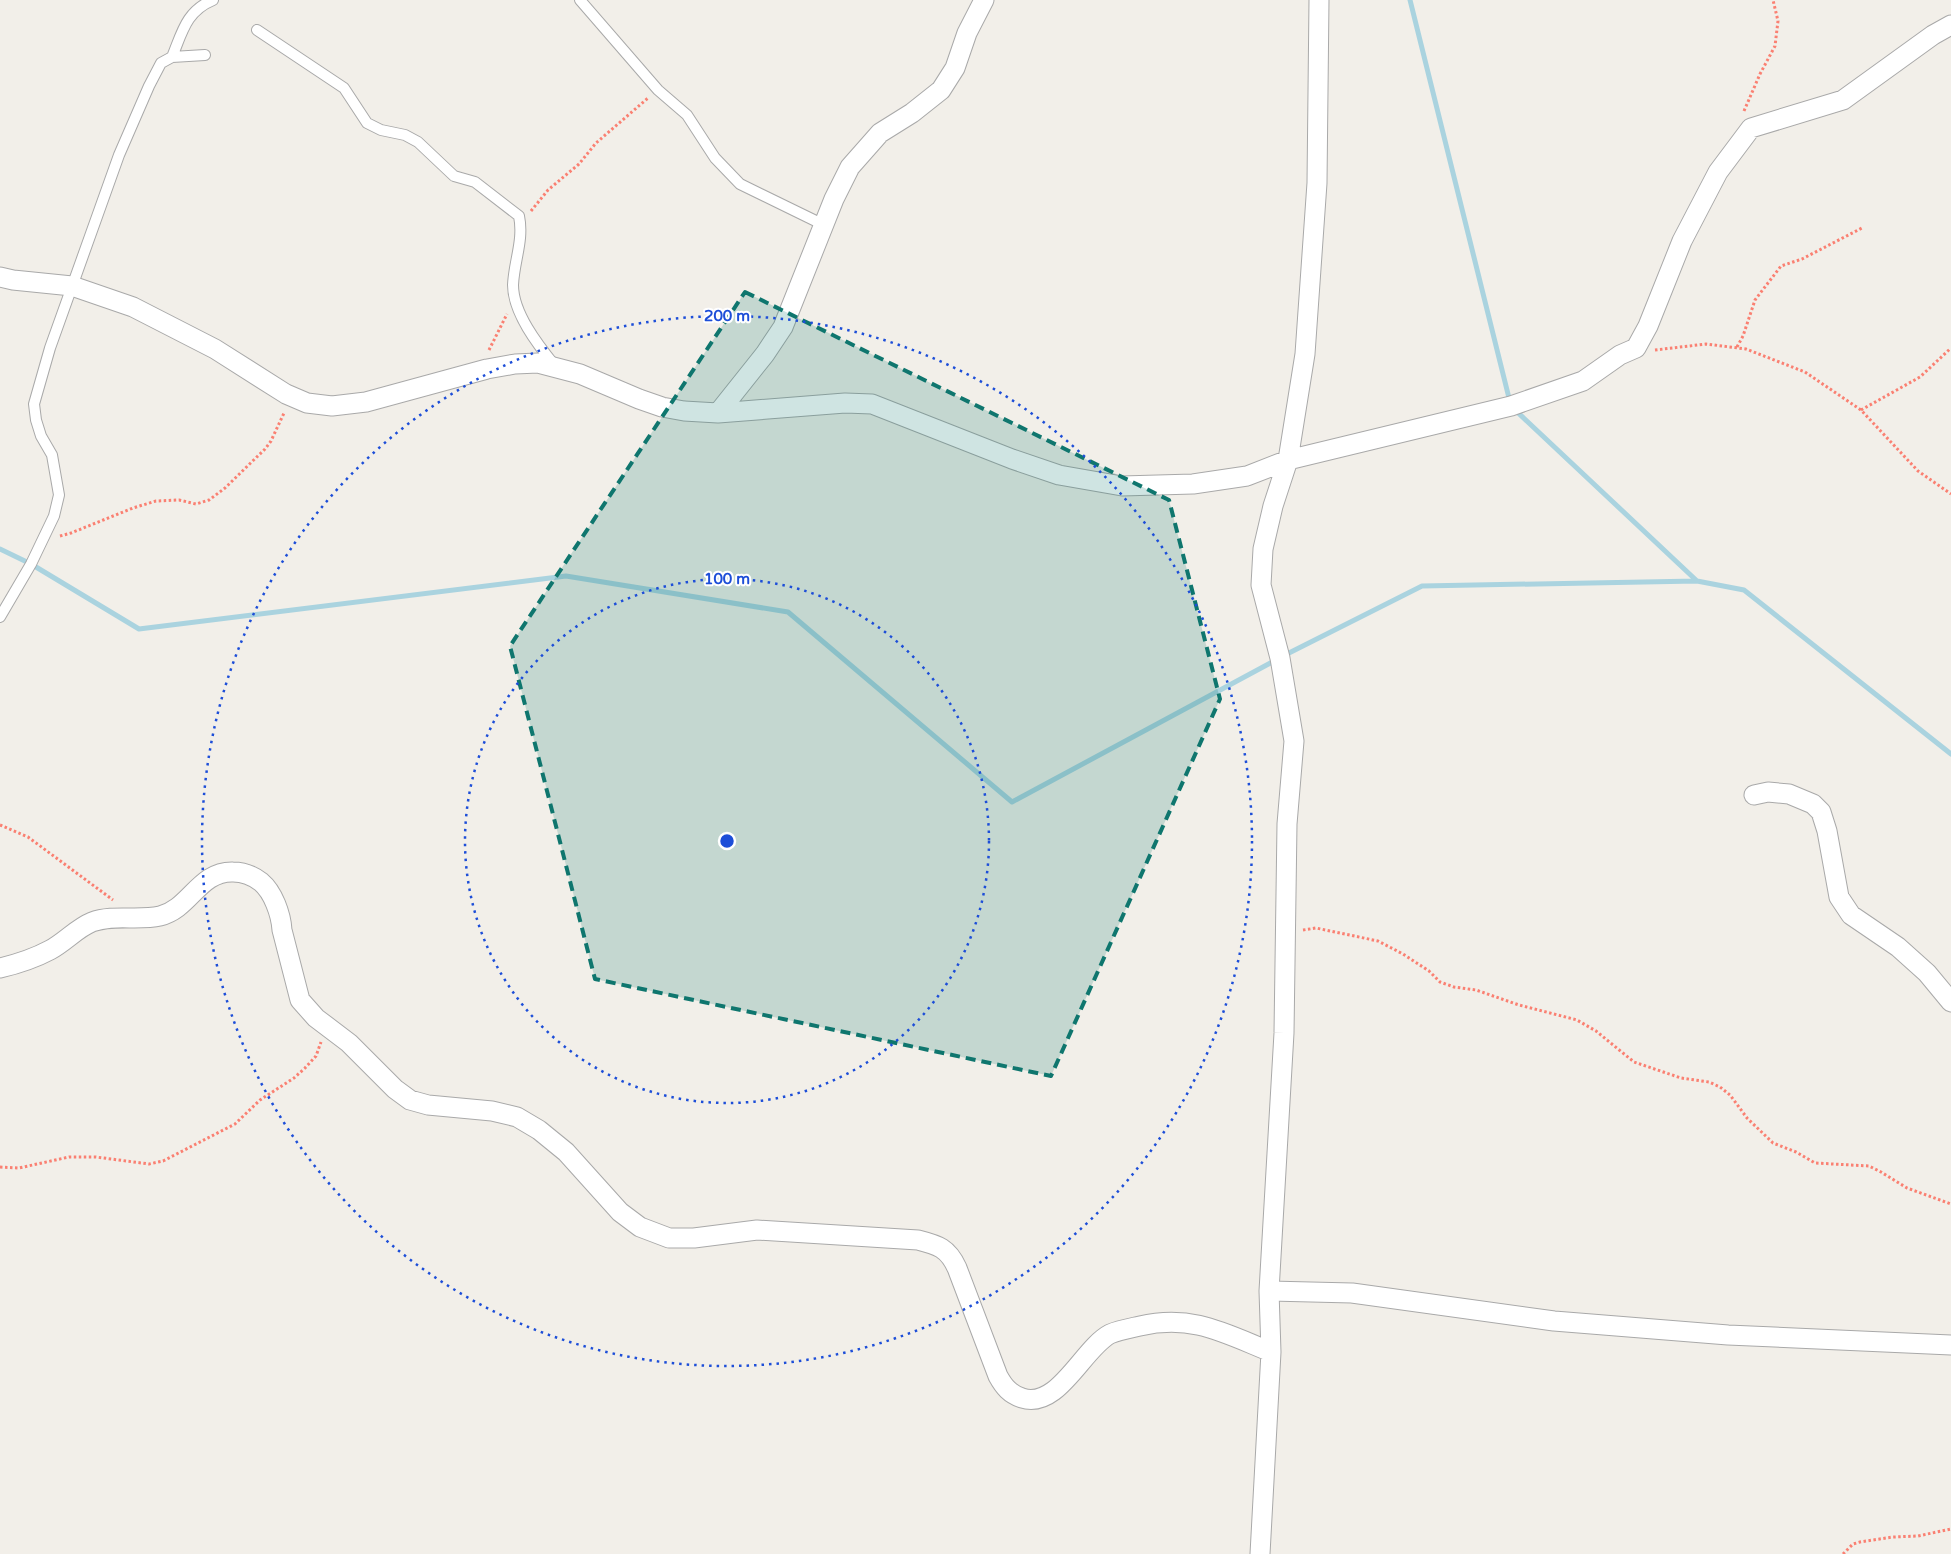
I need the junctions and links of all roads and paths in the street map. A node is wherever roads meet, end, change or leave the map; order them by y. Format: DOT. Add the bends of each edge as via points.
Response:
graph roads {
  1 [pos="213,0"];
  2 [pos="580,0"];
  3 [pos="984,0"];
  4 [pos="1318,0"];
  5 [pos="1773,0"];
  6 [pos="1951,25"];
  7 [pos="257,30"];
  8 [pos="205,55"];
  9 [pos="172,57"];
  10 [pos="658,90"];
  11 [pos="1741,119"];
  12 [pos="824,225"];
  13 [pos="1862,228"];
  14 [pos="521,232"];
  15 [pos="0,277"];
  16 [pos="72,286"];
  17 [pos="515,299"];
  18 [pos="1737,348"];
  19 [pos="1951,348"];
  20 [pos="1650,351"];
  21 [pos="556,367"];
  22 [pos="483,370"];
  23 [pos="294,397"];
  24 [pos="1861,410"];
  25 [pos="718,413"];
  26 [pos="1288,460"];
  27 [pos="1951,494"];
  28 [pos="42,540"];
  29 [pos="0,617"];
  30 [pos="1754,796"];
  31 [pos="0,824"];
  32 [pos="136,917"];
  33 [pos="1285,936"];
  34 [pos="0,968"];
  35 [pos="1951,1002"];
  36 [pos="328,1026"];
  37 [pos="0,1167"];
  38 [pos="1951,1204"];
  39 [pos="1269,1291"];
  40 [pos="1951,1345"];
  41 [pos="1271,1352"];
  42 [pos="1951,1529"];
  43 [pos="1260,1554"];
  44 [pos="1843,1554"];
  1 -- 9 [label="lane" via="189,17"];
  2 -- 10 [label="lane"];
  3 -- 12 [label="street" via="967,33 955,68 941,90 880,133 850,167"];
  4 -- 26 [label="street" via="1317,183 1305,354"];
  5 -- 11 [label="path" via="1778,21 1775,46"];
  6 -- 26 [label="street" via="1843,100 1751,128 1718,172 1682,240 1636,348 1620,355 1584,381 1511,406"];
  7 -- 14 [label="lane" via="344,88 367,122 418,142 454,176 475,182 519,216"];
  8 -- 9 [label="lane"];
  9 -- 16 [label="lane" via="161,63 149,86 119,156"];
  10 -- 12 [label="lane" via="687,115 716,158 740,184"];
  10 -- 14 [label="path" via="548,190 529,213"];
  12 -- 25 [label="street" via="783,327"];
  13 -- 18 [label="path" via="1802,259 1780,266 1755,300"];
  14 -- 17 [label="lane" via="513,285"];
  15 -- 16 [label="street"];
  16 -- 23 [label="street" via="133,307 162,321"];
  16 -- 28 [label="lane" via="34,404 41,436 52,455 59,495 54,516"];
  17 -- 21 [label="lane" via="540,348"];
  17 -- 22 [label="path" via="491,343"];
  18 -- 20 [label="path" via="1706,344"];
  18 -- 24 [label="path" via="1806,372"];
  19 -- 24 [label="path" via="1920,377"];
  21 -- 22 [label="street" via="538,363"];
  21 -- 25 [label="street" via="662,407"];
  22 -- 23 [label="street" via="366,402 332,406 307,403"];
  23 -- 28 [label="path" via="265,449 209,500 196,504 179,500 156,502 71,533"];
  24 -- 27 [label="path" via="1918,471"];
  25 -- 26 [label="street" via="836,403 872,404 1060,475 1122,486 1193,484 1247,476"];
  26 -- 33 [label="street" via="1263,549 1261,585 1280,658 1294,741 1286,824"];
  28 -- 29 [label="lane"];
  30 -- 35 [label="street" via="1768,792 1789,794 1813,804 1821,812 1839,897 1851,915 1927,973"];
  31 -- 32 [label="path" via="28,837"];
  32 -- 34 [label="street" via="90,922 51,950"];
  32 -- 36 [label="street" via="161,916 181,906 209,877 224,872 253,876 263,884 282,918 282,930 300,1000"];
  33 -- 38 [label="path" via="1316,928 1378,942 1403,954 1440,982 1577,1020 1596,1030 1634,1062 1720,1087 1773,1143 1816,1163 1869,1166 1907,1188"];
  33 -- 39 [label="street" via="1284,1033"];
  36 -- 37 [label="path" via="316,1056 294,1078 272,1091 235,1124 163,1161 149,1164 96,1157 69,1158 19,1168"];
  36 -- 41 [label="street" via="410,1100 428,1105 492,1111 517,1117 539,1130 571,1158 620,1212 640,1227 669,1238 757,1230 918,1240 938,1245 951,1256 998,1376 1013,1395 1028,1400 1042,1398 1054,1391 1110,1334 1140,1326 1184,1321"];
  39 -- 40 [label="street" via="1352,1293 1554,1321 1689,1332"];
  39 -- 41 [label="street"];
  41 -- 43 [label="street"];
  42 -- 44 [label="path" via="1860,1542"];
}
